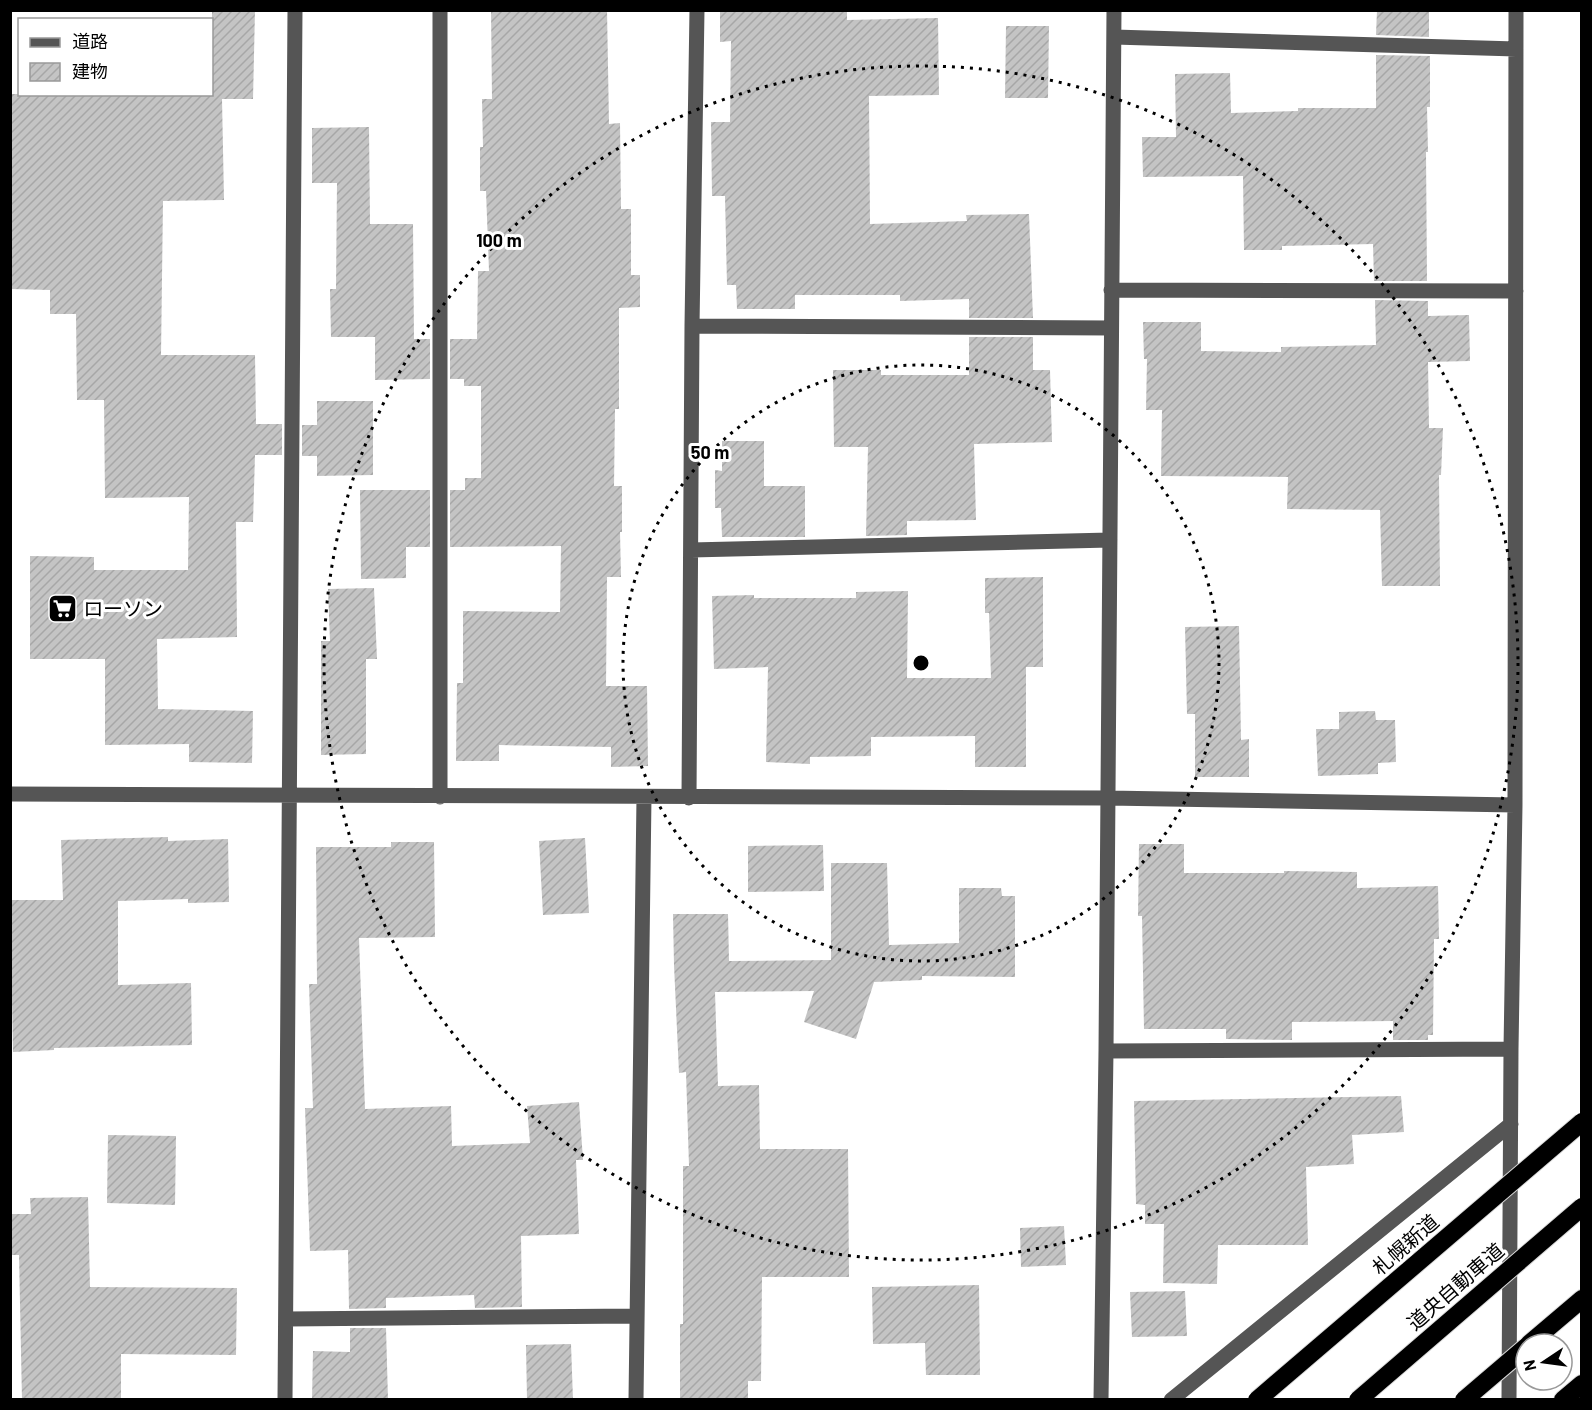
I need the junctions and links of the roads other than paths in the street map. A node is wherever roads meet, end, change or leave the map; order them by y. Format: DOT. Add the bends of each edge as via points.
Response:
graph roads {
  1 [pos="295,10"];
  2 [pos="440,10"];
  3 [pos="697,10"];
  4 [pos="1114,10"];
  5 [pos="1516,10"];
  6 [pos="1114,37"];
  7 [pos="1516,49"];
  8 [pos="1111,290"];
  9 [pos="1516,291"];
  10 [pos="692,326"];
  11 [pos="1111,328"];
  12 [pos="1110,540"];
  13 [pos="691,550"];
  14 [pos="10,794"];
  15 [pos="290,795"];
  16 [pos="440,797"];
  17 [pos="644,798"];
  18 [pos="689,798"];
  19 [pos="1108,798"];
  20 [pos="1515,805"];
  21 [pos="1511,1049"];
  22 [pos="1106,1051"];
  23 [pos="1581,1122"];
  24 [pos="1511,1124"];
  25 [pos="1581,1207"];
  26 [pos="1581,1299"];
  27 [pos="637,1316"];
  28 [pos="287,1319"];
  29 [pos="1543,1332"];
  30 [pos="1514,1357"];
  31 [pos="1581,1384"];
  32 [pos="285,1400"];
  33 [pos="636,1400"];
  34 [pos="1101,1400"];
  35 [pos="1171,1400"];
  36 [pos="1257,1400"];
  37 [pos="1358,1400"];
  38 [pos="1464,1400"];
  39 [pos="1509,1400"];
  40 [pos="1563,1400"];
  1 -- 15 [label="street"];
  2 -- 16 [label="street"];
  3 -- 10 [label="street"];
  4 -- 6 [label="street"];
  5 -- 7 [label="street"];
  6 -- 7 [label="street"];
  6 -- 8 [label="street"];
  7 -- 9 [label="street"];
  8 -- 9 [label="street"];
  8 -- 11 [label="street"];
  9 -- 20 [label="street"];
  10 -- 11 [label="street"];
  10 -- 13 [label="street"];
  11 -- 12 [label="street"];
  12 -- 13 [label="street"];
  12 -- 19 [label="street"];
  13 -- 18 [label="street"];
  14 -- 15 [label="street"];
  15 -- 16 [label="street"];
  15 -- 28 [label="street"];
  16 -- 17 [label="street"];
  17 -- 18 [label="street"];
  17 -- 27 [label="street"];
  18 -- 19 [label="street"];
  19 -- 20 [label="street"];
  19 -- 22 [label="street"];
  20 -- 21 [label="street"];
  21 -- 22 [label="street"];
  21 -- 24 [label="street"];
  22 -- 34 [label="street"];
  23 -- 36 [label="highway, 札幌新道, bridge"];
  24 -- 35 [label="street"];
  24 -- 39 [label="street"];
  25 -- 37 [label="highway, 道央自動車道, bridge"];
  26 -- 29 [label="highway"];
  27 -- 28 [label="street"];
  27 -- 33 [label="street"];
  28 -- 32 [label="street"];
  30 -- 38 [label="highway, bridge"];
  31 -- 40 [label="highway"];
}
